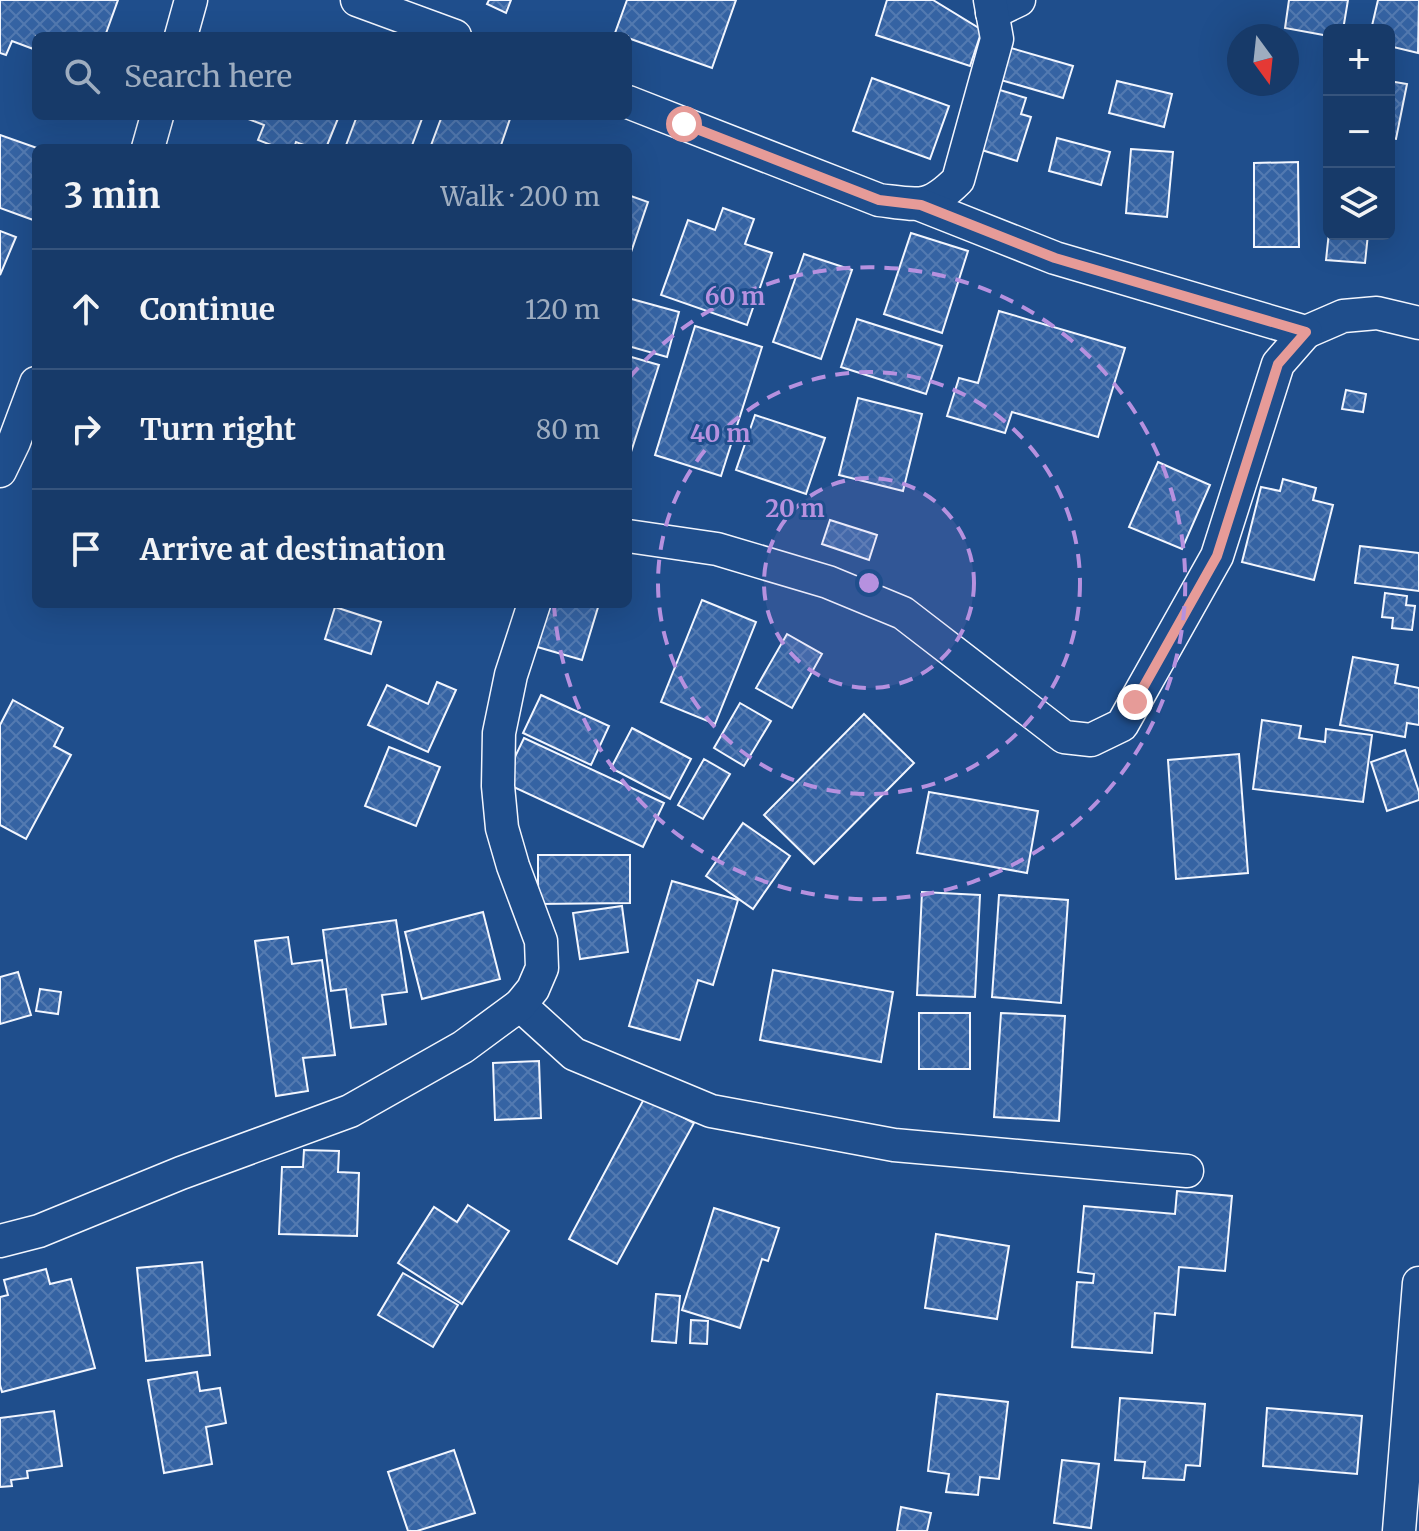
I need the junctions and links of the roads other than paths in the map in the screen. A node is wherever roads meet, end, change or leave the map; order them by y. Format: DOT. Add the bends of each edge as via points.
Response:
graph roads {
  1 [pos="191,0"];
  2 [pos="357,0"];
  3 [pos="1000,4"];
  4 [pos="182,32"];
  5 [pos="444,32"];
  6 [pos="632,104"];
  7 [pos="156,120"];
  8 [pos="149,144"];
  9 [pos="921,205"];
  10 [pos="1419,323"];
  11 [pos="1306,332"];
  12 [pos="32,394"];
  13 [pos="0,471"];
  14 [pos="632,537"];
  15 [pos="533,608"];
  16 [pos="520,1005"];
  17 [pos="1187,1171"];
  18 [pos="0,1241"];
  19 [pos="1419,1283"];
  20 [pos="1399,1531"];
  1 -- 4 [label="street"];
  2 -- 5 [label="street"];
  3 -- 9 [label="street" via="997,39 958,180 943,195"];
  6 -- 9 [label="street" via="879,200"];
  7 -- 8 [label="street"];
  9 -- 11 [label="street" via="1055,258"];
  10 -- 11 [label="street" via="1377,313 1343,316"];
  11 -- 14 [label="street" via="1278,364 1217,556 1122,725 1091,740 1064,737 903,613 828,582 717,549"];
  12 -- 13 [label="street"];
  15 -- 16 [label="street" via="499,733 502,828 541,941 542,968"];
  16 -- 17 [label="street" via="574,1054 711,1111 894,1145"];
  16 -- 18 [label="street" via="463,1047 350,1111 39,1231"];
  19 -- 20 [label="street"];
}
